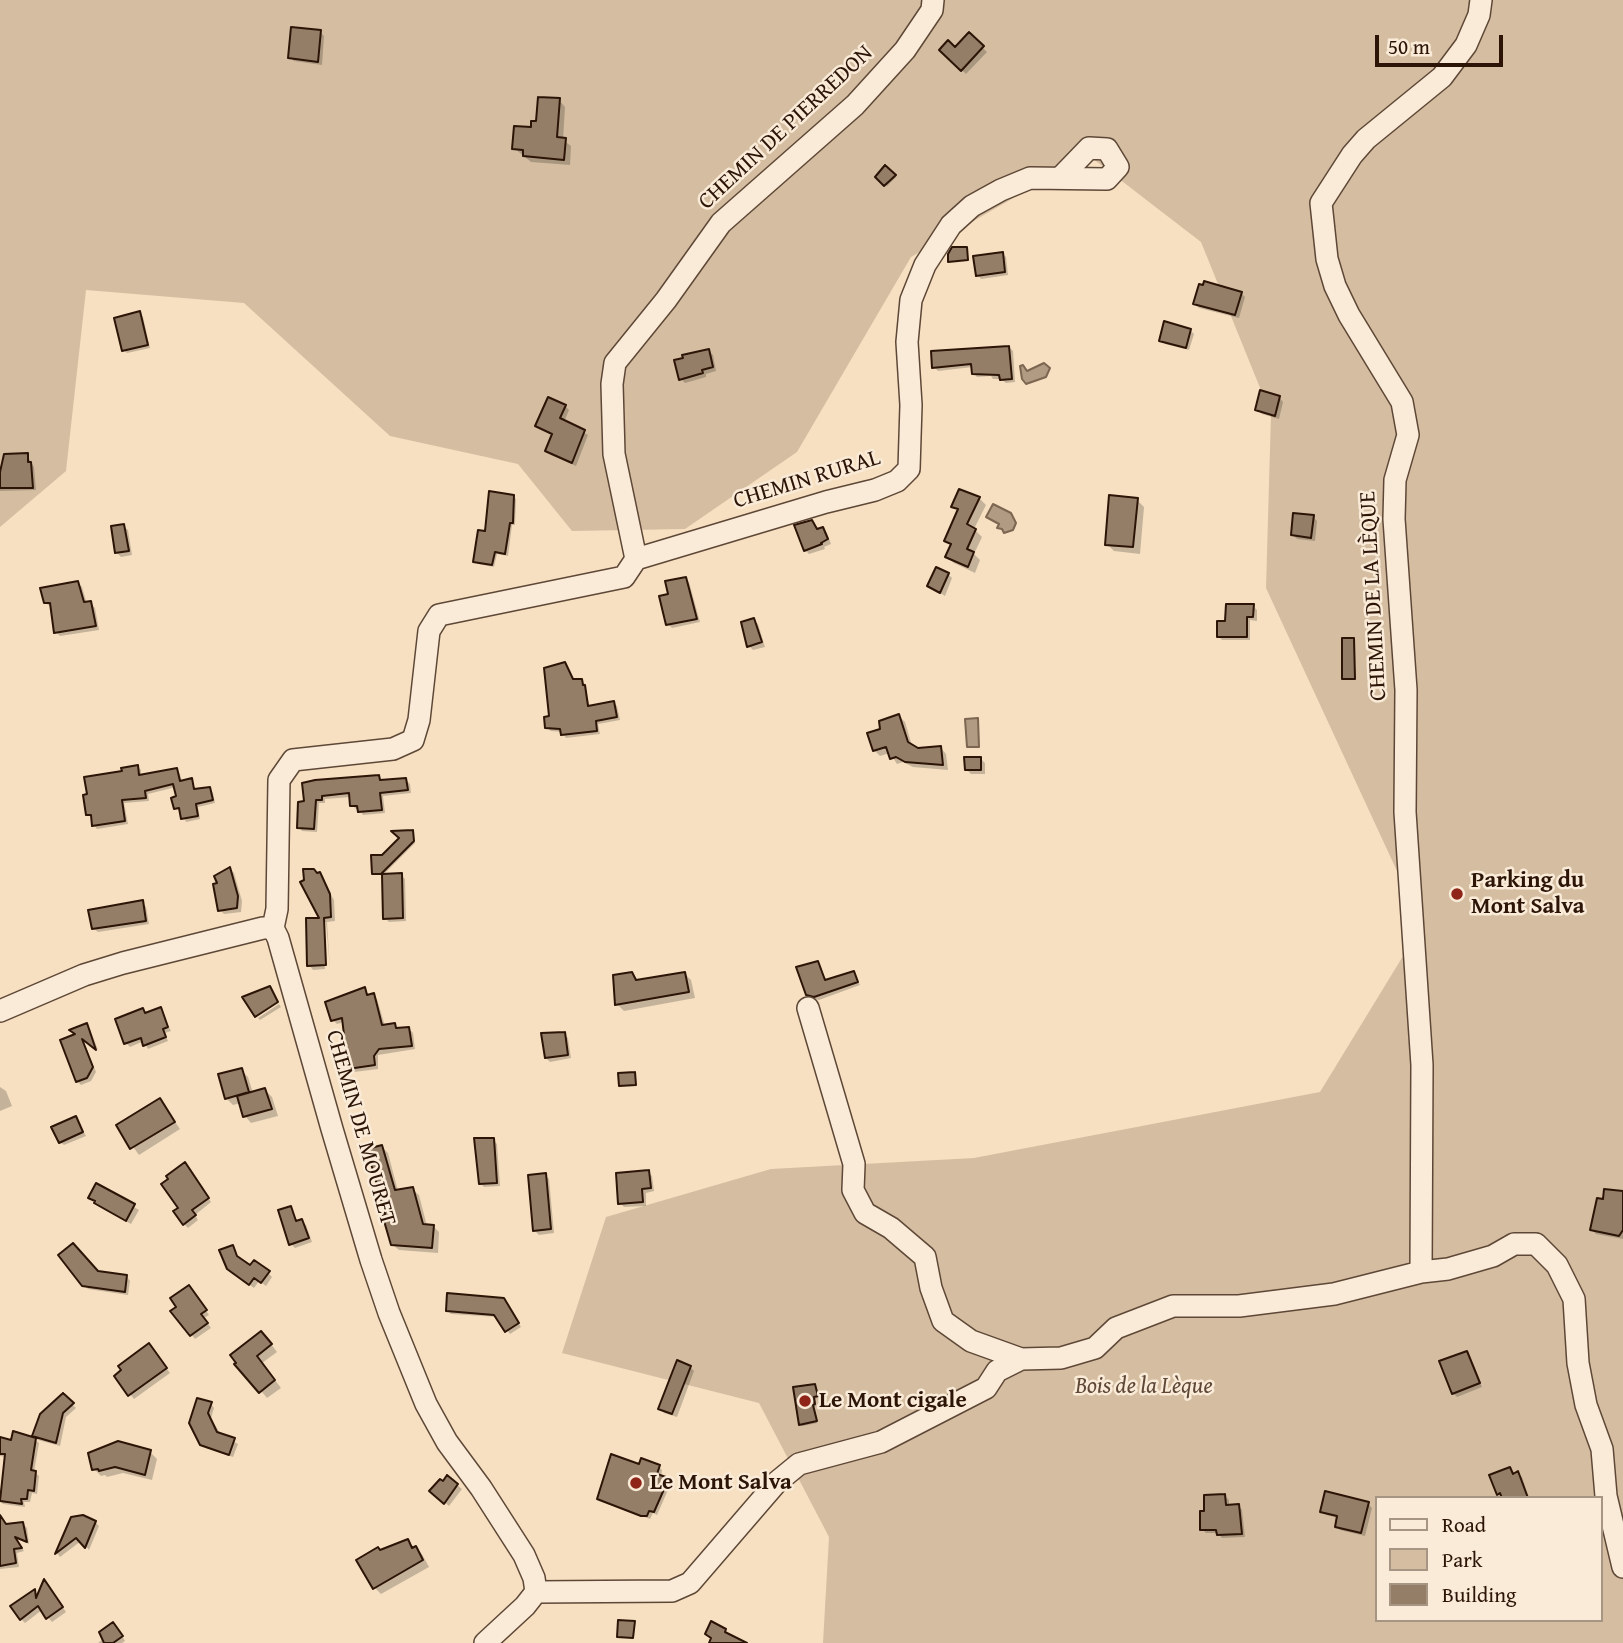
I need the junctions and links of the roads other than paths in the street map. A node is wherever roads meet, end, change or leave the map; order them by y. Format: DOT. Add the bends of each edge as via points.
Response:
graph roads {
  1 [pos="933,0"];
  2 [pos="1481,0"];
  3 [pos="1062,177"];
  4 [pos="636,559"];
  5 [pos="273,928"];
  6 [pos="808,1009"];
  7 [pos="0,1011"];
  8 [pos="1421,1272"];
  9 [pos="1021,1359"];
  10 [pos="1623,1567"];
  11 [pos="536,1592"];
  12 [pos="485,1643"];
  1 -- 4 [label="street, CHEMIN DE PIERREDON" via="932,10 905,50 855,105 721,223 615,363 614,454"];
  2 -- 8 [label="street, CHEMIN DE LA LÈQUE" via="1466,45 1442,77 1366,139 1321,204 1335,286 1402,402 1408,435 1395,480 1394,519 1406,690 1405,812 1422,1065"];
  3 -- 4 [label="street, CHEMIN RURAL" via="1030,178 972,206 951,225 925,265 911,300 906,341 909,469 897,481"];
  4 -- 5 [label="street" via="624,577 439,615 429,631 413,740 393,749 293,760 279,780"];
  5 -- 7 [label="street" via="123,963"];
  5 -- 11 [label="street, CHEMIN DE MOURET" via="389,1313 426,1404 524,1555"];
  6 -- 9 [label="street" via="854,1164 853,1189 865,1213 925,1257 943,1321 971,1341"];
  8 -- 9 [label="street" via="1334,1294 1239,1306 1173,1306 1116,1328 1095,1348 1061,1358"];
  8 -- 10 [label="street" via="1493,1256 1514,1244 1536,1244 1556,1265 1574,1299 1583,1392 1602,1449 1606,1496"];
  9 -- 11 [label="street" via="997,1371 986,1388 881,1442 799,1464 776,1482 690,1583 672,1591"];
  11 -- 12 [label="street"];
}
